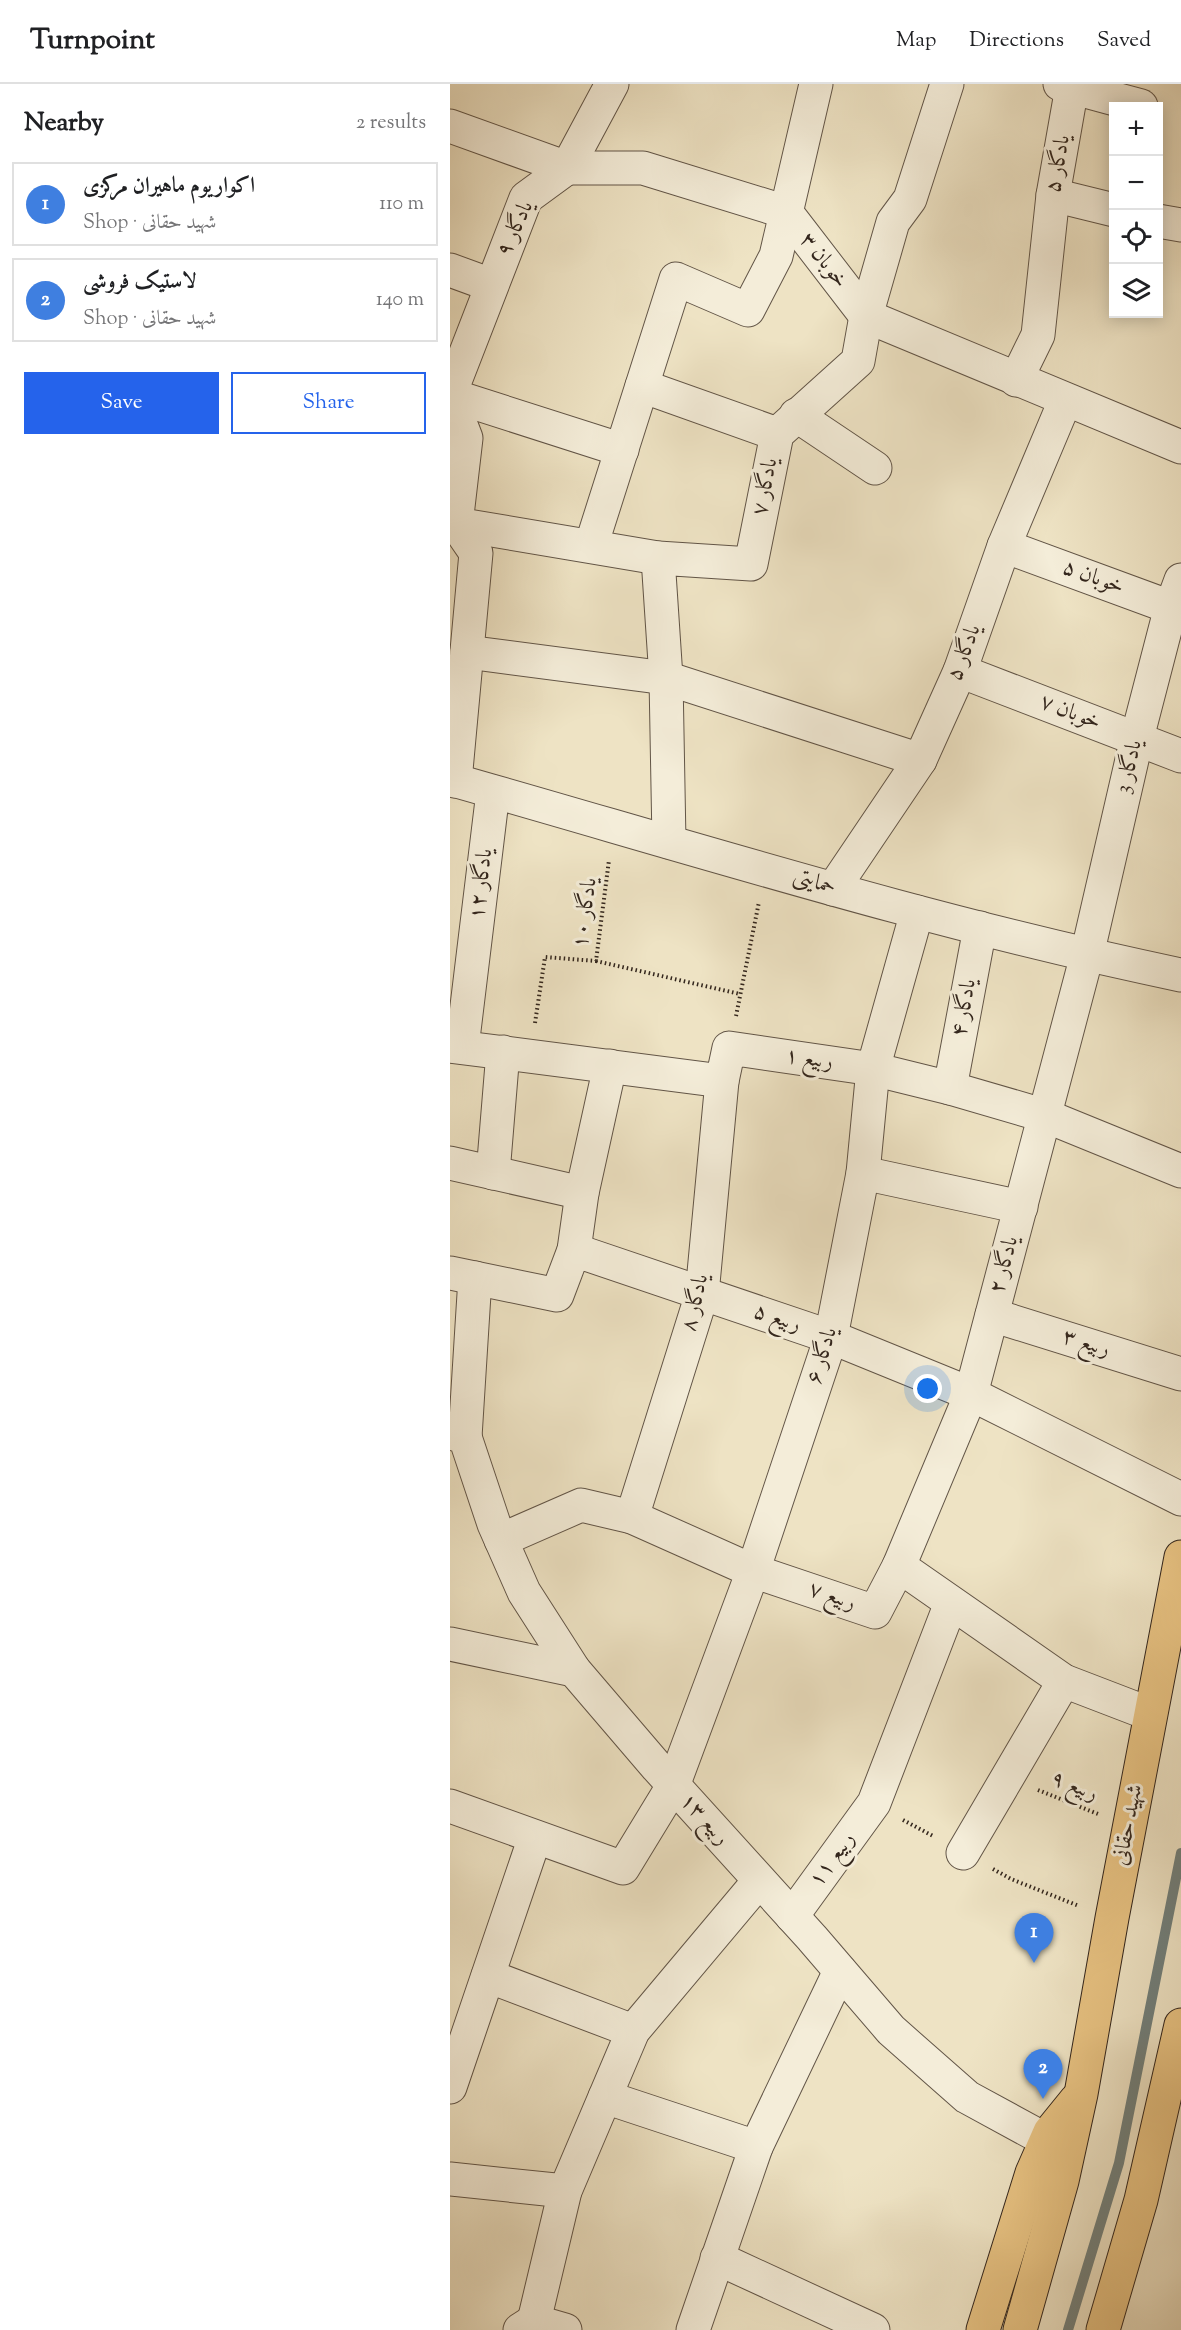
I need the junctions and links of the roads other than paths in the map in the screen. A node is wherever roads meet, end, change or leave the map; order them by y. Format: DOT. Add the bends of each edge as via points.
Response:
graph roads {
  1 [pos="612,84"];
  2 [pos="816,84"];
  3 [pos="947,84"];
  4 [pos="1066,86"];
  5 [pos="1125,102"];
  6 [pos="450,126"];
  7 [pos="567,168"];
  8 [pos="1053,195"];
  9 [pos="1109,209"];
  10 [pos="786,212"];
  11 [pos="1163,222"];
  12 [pos="1181,225"];
  13 [pos="450,270"];
  14 [pos="491,285"];
  15 [pos="866,316"];
  16 [pos="1016,380"];
  17 [pos="642,386"];
  18 [pos="450,395"];
  19 [pos="1065,401"];
  20 [pos="786,424"];
  21 [pos="1181,447"];
  22 [pos="622,450"];
  23 [pos="875,468"];
  24 [pos="461,540"];
  25 [pos="591,546"];
  26 [pos="1004,546"];
  27 [pos="658,558"];
  28 [pos="1178,599"];
  29 [pos="467,652"];
  30 [pos="960,671"];
  31 [pos="666,678"];
  32 [pos="1137,738"];
  33 [pos="1181,756"];
  34 [pos="920,760"];
  35 [pos="453,780"];
  36 [pos="493,792"];
  37 [pos="669,842"];
  38 [pos="833,889"];
  39 [pos="917,912"];
  40 [pos="980,928"];
  41 [pos="1087,955"];
  42 [pos="1181,975"];
  43 [pos="456,1047"];
  44 [pos="516,1054"];
  45 [pos="610,1066"];
  46 [pos="873,1069"];
  47 [pos="722,1081"];
  48 [pos="950,1088"];
  49 [pos="1046,1116"];
  50 [pos="450,1163"];
  51 [pos="1181,1171"];
  52 [pos="494,1173"];
  53 [pos="863,1173"];
  54 [pos="582,1193"];
  55 [pos="1021,1207"];
  56 [pos="574,1250"];
  57 [pos="463,1276"];
  58 [pos="702,1294"];
  59 [pos="992,1315"];
  60 [pos="831,1337"];
  61 [pos="1181,1374"];
  62 [pos="971,1394"];
  63 [pos="457,1435"];
  64 [pos="1181,1499"];
  65 [pos="632,1517"];
  66 [pos="501,1540"];
  67 [pos="1181,1557"];
  68 [pos="898,1566"];
  69 [pos="753,1571"];
  70 [pos="951,1603"];
  71 [pos="450,1644"];
  72 [pos="574,1670"];
  73 [pos="1064,1681"];
  74 [pos="1150,1714"];
  75 [pos="673,1786"];
  76 [pos="450,1806"];
  77 [pos="535,1837"];
  78 [pos="963,1852"];
  79 [pos="759,1881"];
  80 [pos="792,1916"];
  81 [pos="840,1971"];
  82 [pos="488,1976"];
  83 [pos="461,2016"];
  84 [pos="633,2031"];
  85 [pos="1180,2035"];
  86 [pos="450,2087"];
  87 [pos="1081,2094"];
  88 [pos="605,2097"];
  89 [pos="1047,2140"];
  90 [pos="756,2147"];
  91 [pos="1149,2169"];
  92 [pos="450,2179"];
  93 [pos="565,2191"];
  94 [pos="717,2258"];
  95 [pos="540,2327"];
  96 [pos="693,2330"];
  97 [pos="873,2330"];
  98 [pos="983,2330"];
  99 [pos="1020,2330"];
  100 [pos="1103,2330"];
  101 [pos="1124,2330"];
  1 -- 7 [label="street, یادگار ۹"];
  2 -- 10 [label="street"];
  3 -- 15 [label="street" via="910,199 893,222"];
  4 -- 5 [label="street"];
  4 -- 8 [label="street, یادگار ۵"];
  6 -- 7 [label="street, خوبان ۳"];
  7 -- 10 [label="street, خوبان ۳" via="643,168"];
  7 -- 14 [label="street, یادگار ۹" via="526,198"];
  8 -- 9 [label="street"];
  8 -- 16 [label="street, یادگار ۵" via="1038,335"];
  10 -- 15 [label="street, خوبان ۳"];
  10 -- 17 [label="street" via="776,256 748,310 676,279"];
  11 -- 12 [label="street"];
  13 -- 14 [label="street"];
  14 -- 18 [label="street, یادگار ۹"];
  15 -- 16 [label="street, خوبان ۳"];
  15 -- 20 [label="street" via="858,361"];
  16 -- 19 [label="street, خوبان ۳"];
  17 -- 20 [label="street"];
  17 -- 22 [label="street"];
  18 -- 22 [label="street"];
  18 -- 24 [label="street" via="466,438"];
  19 -- 21 [label="street, خوبان ۳"];
  19 -- 26 [label="street, یادگار ۵"];
  20 -- 23 [label="street"];
  20 -- 27 [label="street, یادگار ۷" via="751,564"];
  22 -- 25 [label="street"];
  24 -- 25 [label="street"];
  24 -- 29 [label="street"];
  25 -- 27 [label="street"];
  26 -- 28 [label="street, خوبان ۵"];
  26 -- 30 [label="street, یادگار ۵"];
  27 -- 31 [label="street"];
  28 -- 32 [label="street, یادگار 3"];
  29 -- 31 [label="street"];
  29 -- 35 [label="street"];
  30 -- 32 [label="street, خوبان ۷"];
  30 -- 34 [label="street, یادگار ۵"];
  31 -- 34 [label="street"];
  31 -- 37 [label="street"];
  32 -- 33 [label="street, خوبان ۷"];
  32 -- 41 [label="street, یادگار 3"];
  34 -- 38 [label="street, یادگار ۵"];
  35 -- 36 [label="street, حمایتی"];
  36 -- 37 [label="street, حمایتی"];
  36 -- 43 [label="street, یادگار ۱۲"];
  37 -- 38 [label="street, حمایتی"];
  38 -- 39 [label="street, حمایتی"];
  39 -- 40 [label="street, حمایتی"];
  39 -- 46 [label="street, یادگار ۶"];
  40 -- 41 [label="street, حمایتی"];
  40 -- 48 [label="street, یادگار ۴"];
  41 -- 42 [label="street, حمایتی"];
  41 -- 49 [label="street, یادگار ۲"];
  43 -- 44 [label="street"];
  44 -- 45 [label="street"];
  44 -- 52 [label="street"];
  45 -- 47 [label="street"];
  45 -- 54 [label="street"];
  46 -- 47 [label="street, ربیع ۱" via="729,1048"];
  46 -- 48 [label="street, ربیع ۱"];
  46 -- 53 [label="street, یادگار ۶"];
  47 -- 58 [label="street, یادگار ۸"];
  48 -- 49 [label="street, ربیع ۱"];
  49 -- 51 [label="street, ربیع ۱"];
  49 -- 55 [label="street, یادگار ۲"];
  50 -- 52 [label="street"];
  52 -- 54 [label="street"];
  53 -- 55 [label="street"];
  53 -- 60 [label="street, یادگار ۶"];
  54 -- 56 [label="street"];
  55 -- 59 [label="street, یادگار ۲"];
  56 -- 57 [label="street" via="557,1295"];
  56 -- 58 [label="street, ربیع ۵"];
  57 -- 63 [label="street"];
  58 -- 60 [label="street, ربیع ۵"];
  58 -- 65 [label="street, یادگار ۸"];
  59 -- 61 [label="street, ربیع ۳"];
  59 -- 62 [label="street, یادگار ۲"];
  60 -- 62 [label="street, ربیع ۵"];
  60 -- 69 [label="street, یادگار ۶"];
  62 -- 64 [label="street, ربیع ۵"];
  62 -- 68 [label="street, یادگار ۲"];
  63 -- 66 [label="street, ربیع ۱۳"];
  65 -- 66 [label="street, ربیع ۷" via="581,1505"];
  65 -- 69 [label="street, ربیع ۷"];
  66 -- 72 [label="street, ربیع ۱۳" via="524,1592"];
  67 -- 74 [label="main road, شهید حقانی"];
  68 -- 69 [label="street, ربیع ۷" via="875,1612"];
  68 -- 70 [label="street"];
  69 -- 75 [label="street, یادگار ۶"];
  70 -- 73 [label="street"];
  70 -- 80 [label="street, ربیع ۱۱" via="874,1803"];
  71 -- 72 [label="street"];
  72 -- 75 [label="street, ربیع ۱۳"];
  73 -- 74 [label="street"];
  73 -- 78 [label="street"];
  74 -- 87 [label="main road, شهید حقانی"];
  75 -- 77 [label="street, یادگار ۶" via="624,1868"];
  75 -- 79 [label="street, ربیع ۱۳"];
  76 -- 77 [label="street"];
  77 -- 82 [label="street"];
  79 -- 80 [label="street, ربیع ۱۳"];
  79 -- 84 [label="street"];
  80 -- 81 [label="street, ربیع ۱۳"];
  81 -- 89 [label="street, ربیع ۱۳" via="891,2030 967,2097"];
  81 -- 90 [label="street"];
  82 -- 83 [label="street"];
  82 -- 84 [label="street"];
  83 -- 86 [label="street"];
  84 -- 88 [label="street"];
  85 -- 91 [label="main road"];
  87 -- 89 [label="main road, شهید حقانی"];
  87 -- 99 [label="main road, شهید حقانی" via="1062,2181"];
  88 -- 90 [label="street"];
  88 -- 93 [label="street"];
  89 -- 98 [label="main road, شهید حقانی" via="1032,2173"];
  90 -- 94 [label="street"];
  91 -- 100 [label="main road"];
  91 -- 101 [label="main road" via="1156,2202 1153,2227"];
  92 -- 93 [label="street"];
  93 -- 95 [label="street"];
  94 -- 96 [label="street"];
  94 -- 97 [label="street"];
}
